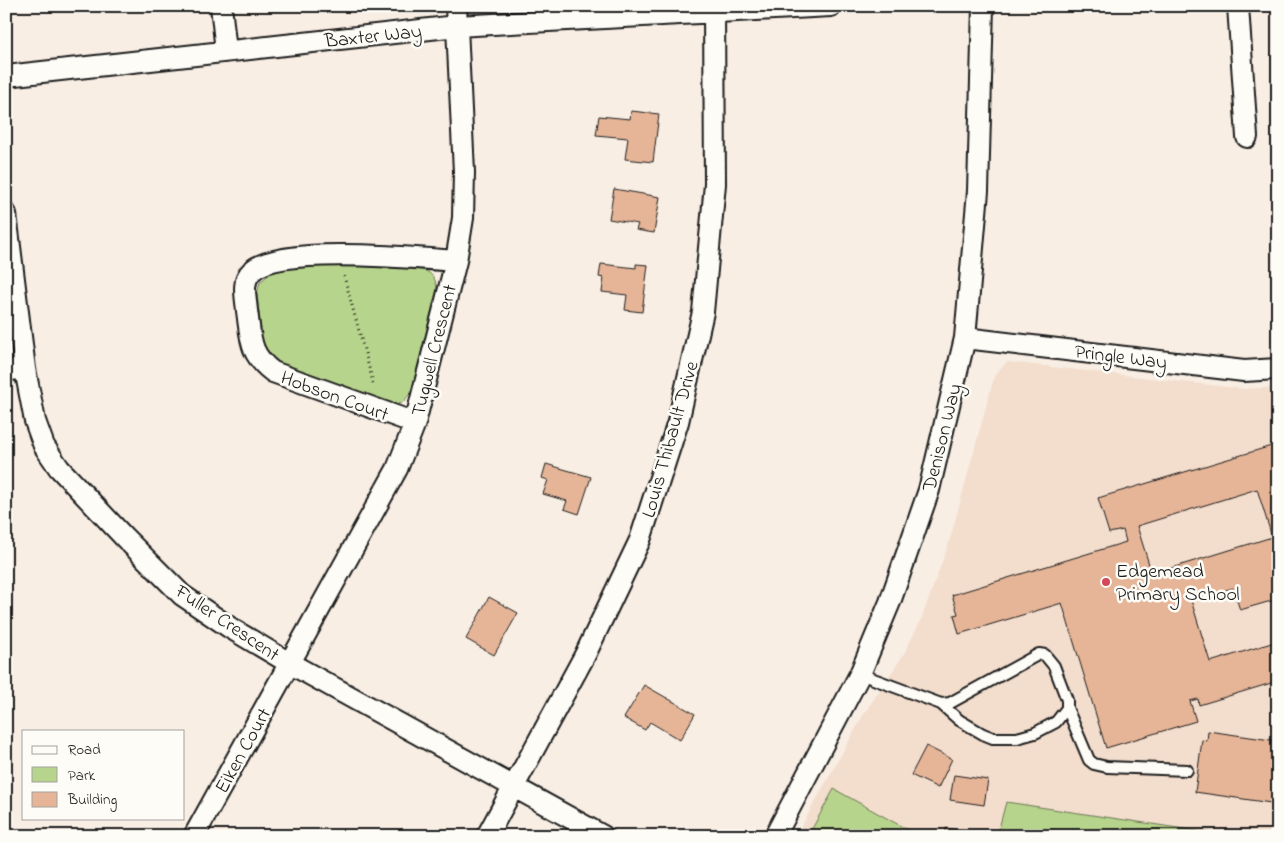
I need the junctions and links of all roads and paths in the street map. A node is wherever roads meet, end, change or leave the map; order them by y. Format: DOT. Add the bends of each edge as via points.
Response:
graph roads {
  1 [pos="221,6"];
  2 [pos="456,6"];
  3 [pos="831,6"];
  4 [pos="983,6"];
  5 [pos="1238,6"];
  6 [pos="714,9"];
  7 [pos="457,26"];
  8 [pos="226,52"];
  9 [pos="6,76"];
  10 [pos="1248,137"];
  11 [pos="6,214"];
  12 [pos="338,254"];
  13 [pos="456,261"];
  14 [pos="965,338"];
  15 [pos="16,369"];
  16 [pos="1278,369"];
  17 [pos="381,412"];
  18 [pos="415,423"];
  19 [pos="291,664"];
  20 [pos="860,674"];
  21 [pos="941,704"];
  22 [pos="1067,708"];
  23 [pos="1188,770"];
  24 [pos="514,787"];
  25 [pos="194,836"];
  26 [pos="487,836"];
  27 [pos="603,836"];
  28 [pos="775,836"];
  1 -- 8 [label="street"];
  2 -- 7 [label="street, Tugwell Crescent"];
  3 -- 6 [label="street, Baxter Way"];
  4 -- 14 [label="street, Denison Way" via="978,191"];
  5 -- 10 [label="street"];
  6 -- 7 [label="street, Baxter Way"];
  6 -- 24 [label="street, Louis Thibault Drive" via="715,184 703,312 678,422 640,540"];
  7 -- 8 [label="street, Baxter Way"];
  7 -- 13 [label="street, Tugwell Crescent" via="464,172"];
  8 -- 9 [label="street, Baxter Way"];
  11 -- 15 [label="street, Fuller Crescent"];
  12 -- 13 [label="street, Hobson Court"];
  12 -- 17 [label="path"];
  12 -- 17 [label="street, Hobson Court" via="265,262 252,271 246,280 245,290 252,348 260,361 273,372"];
  13 -- 18 [label="street, Tugwell Crescent"];
  14 -- 16 [label="street, Pringle Way" via="1244,371"];
  14 -- 20 [label="street, Denison Way" via="929,490 890,602"];
  15 -- 19 [label="street, Fuller Crescent" via="44,446 71,481 182,595"];
  17 -- 18 [label="street, Hobson Court"];
  18 -- 19 [label="street, Tugwell Crescent" via="397,469"];
  19 -- 24 [label="street, Fuller Crescent"];
  19 -- 25 [label="street, Eiken Court"];
  20 -- 21 [label="lane"];
  20 -- 28 [label="street, Denison Way"];
  21 -- 22 [label="lane" via="972,729 994,738 1017,738 1035,732 1056,722"];
  21 -- 22 [label="lane" via="950,703 1039,654 1045,655 1054,666"];
  22 -- 23 [label="lane" via="1083,750 1094,764"];
  24 -- 26 [label="street, Louis Thibault Drive"];
  24 -- 27 [label="street, Fuller Crescent"];
}
